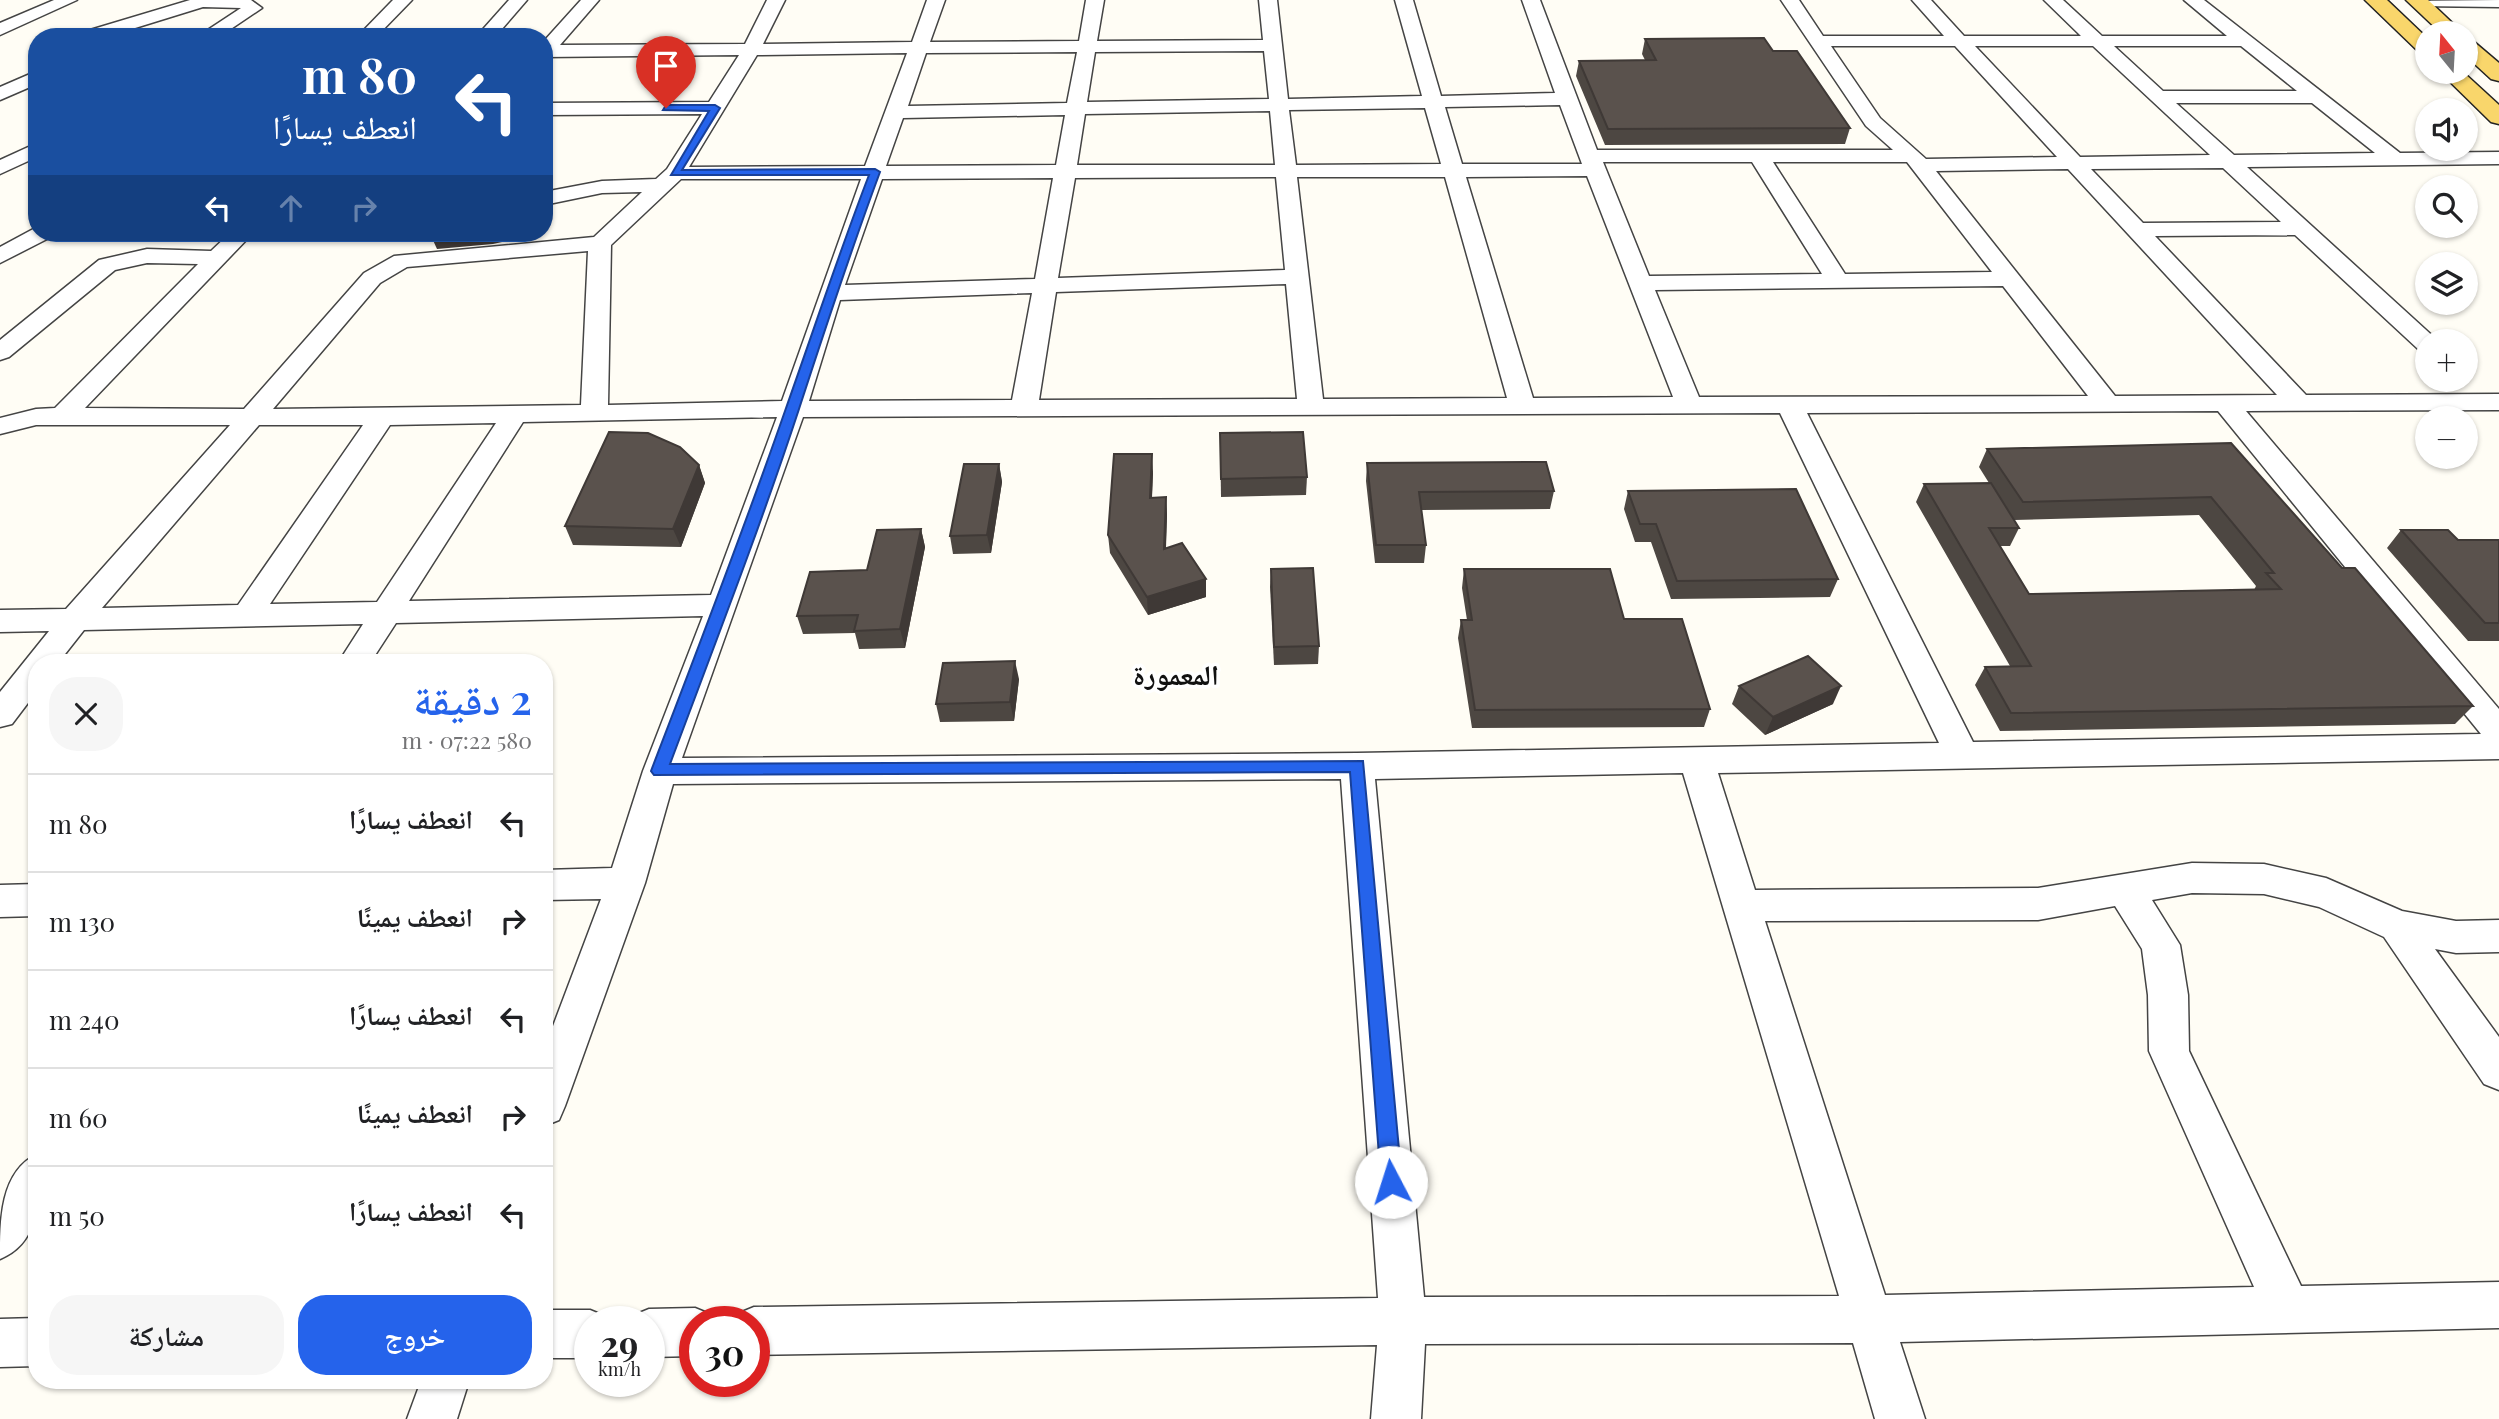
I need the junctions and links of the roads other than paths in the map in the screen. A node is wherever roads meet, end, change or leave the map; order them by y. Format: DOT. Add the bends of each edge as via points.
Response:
graph roads {
  1 [pos="68,0"];
  2 [pos="403,0"];
  3 [pos="518,0"];
  4 [pos="590,0"];
  5 [pos="776,0"];
  6 [pos="936,0"];
  7 [pos="1095,0"];
  8 [pos="1268,0"];
  9 [pos="1404,0"];
  10 [pos="1531,0"];
  11 [pos="1790,0"];
  12 [pos="1921,0"];
  13 [pos="2053,0"];
  14 [pos="2193,0"];
  15 [pos="2375,0"];
  16 [pos="206,1"];
  17 [pos="2416,1"];
  18 [pos="2499,2"];
  19 [pos="2439,21"];
  20 [pos="116,28"];
  21 [pos="221,28"];
  22 [pos="375,28"];
  23 [pos="493,28"];
  24 [pos="0,30"];
  25 [pos="0,36"];
  26 [pos="24,38"];
  27 [pos="2415,38"];
  28 [pos="2096,40"];
  29 [pos="553,41"];
  30 [pos="1817,41"];
  31 [pos="1958,41"];
  32 [pos="2245,41"];
  33 [pos="1273,45"];
  34 [pos="1087,48"];
  35 [pos="751,50"];
  36 [pos="916,50"];
  37 [pos="553,51"];
  38 [pos="2478,56"];
  39 [pos="2499,74"];
  40 [pos="2464,84"];
  41 [pos="2158,97"];
  42 [pos="2316,97"];
  43 [pos="1568,99"];
  44 [pos="1433,102"];
  45 [pos="1279,105"];
  46 [pos="715,108"];
  47 [pos="553,109"];
  48 [pos="1076,109"];
  49 [pos="895,112"];
  50 [pos="2499,117"];
  51 [pos="28,153"];
  52 [pos="1759,156"];
  53 [pos="2499,158"];
  54 [pos="2395,159"];
  55 [pos="1917,160"];
  56 [pos="2228,161"];
  57 [pos="1594,163"];
  58 [pos="2073,163"];
  59 [pos="0,167"];
  60 [pos="1065,171"];
  61 [pos="1286,171"];
  62 [pos="1453,171"];
  63 [pos="875,172"];
  64 [pos="668,179"];
  65 [pos="553,198"];
  66 [pos="2300,228"];
  67 [pos="2136,230"];
  68 [pos="28,240"];
  69 [pos="234,242"];
  70 [pos="415,242"];
  71 [pos="600,243"];
  72 [pos="0,256"];
  73 [pos="219,258"];
  74 [pos="402,261"];
  75 [pos="1298,277"];
  76 [pos="2012,279"];
  77 [pos="1838,281"];
  78 [pos="1641,283"];
  79 [pos="1047,287"];
  80 [pos="830,292"];
  81 [pos="2415,333"];
  82 [pos="0,352"];
  83 [pos="2478,389"];
  84 [pos="2224,402"];
  85 [pos="2298,402"];
  86 [pos="2495,402"];
  87 [pos="2107,403"];
  88 [pos="1689,405"];
  89 [pos="1522,406"];
  90 [pos="1311,407"];
  91 [pos="1790,407"];
  92 [pos="1024,408"];
  93 [pos="793,409"];
  94 [pos="594,414"];
  95 [pos="251,415"];
  96 [pos="513,415"];
  97 [pos="62,416"];
  98 [pos="382,417"];
  99 [pos="0,426"];
  100 [pos="723,605"];
  101 [pos="387,612"];
  102 [pos="247,615"];
  103 [pos="75,619"];
  104 [pos="0,621"];
  105 [pos="50,654"];
  106 [pos="360,654"];
  107 [pos="28,683"];
  108 [pos="0,715"];
  109 [pos="2499,732"];
  110 [pos="2499,746"];
  111 [pos="1961,753"];
  112 [pos="1696,758"];
  113 [pos="1357,766"];
  114 [pos="660,771"];
  115 [pos="626,883"];
  116 [pos="553,885"];
  117 [pos="2125,891"];
  118 [pos="28,900"];
  119 [pos="0,901"];
  120 [pos="1743,906"];
  121 [pos="2397,926"];
  122 [pos="2499,936"];
  123 [pos="2499,1071"];
  124 [pos="553,1082"];
  125 [pos="28,1190"];
  126 [pos="0,1237"];
  127 [pos="2499,1306"];
  128 [pos="2288,1310"];
  129 [pos="1869,1319"];
  130 [pos="1403,1321"];
  131 [pos="770,1331"];
  132 [pos="553,1334"];
  133 [pos="574,1334"];
  134 [pos="28,1342"];
  135 [pos="0,1343"];
  136 [pos="442,1389"];
  137 [pos="432,1419"];
  138 [pos="1396,1419"];
  139 [pos="1900,1419"];
  1 -- 24 [label="street"];
  2 -- 22 [label="street"];
  3 -- 23 [label="street"];
  4 -- 29 [label="street"];
  5 -- 35 [label="street"];
  6 -- 36 [label="street"];
  7 -- 34 [label="street"];
  8 -- 33 [label="street"];
  9 -- 44 [label="street"];
  10 -- 43 [label="street"];
  11 -- 30 [label="street"];
  12 -- 31 [label="street"];
  13 -- 28 [label="street"];
  14 -- 32 [label="street"];
  15 -- 27 [label="main road"];
  16 -- 20 [label="street"];
  16 -- 21 [label="street" via="253,8"];
  17 -- 18 [label="street"];
  17 -- 19 [label="main road"];
  25 -- 26 [label="street"];
  28 -- 31 [label="street"];
  28 -- 32 [label="street"];
  28 -- 41 [label="street"];
  30 -- 31 [label="street"];
  30 -- 55 [label="street" via="1873,121"];
  31 -- 58 [label="street"];
  32 -- 42 [label="street"];
  33 -- 34 [label="street"];
  33 -- 45 [label="street"];
  34 -- 36 [label="street"];
  34 -- 48 [label="street"];
  35 -- 36 [label="street"];
  35 -- 37 [label="street"];
  35 -- 46 [label="street"];
  36 -- 49 [label="street"];
  38 -- 39 [label="main road"];
  40 -- 50 [label="main road"];
  41 -- 42 [label="street"];
  41 -- 56 [label="street"];
  42 -- 54 [label="street"];
  43 -- 44 [label="street"];
  43 -- 57 [label="street"];
  44 -- 45 [label="street"];
  44 -- 62 [label="street"];
  45 -- 48 [label="street"];
  45 -- 61 [label="street"];
  46 -- 47 [label="street"];
  46 -- 64 [label="street"];
  48 -- 49 [label="street"];
  48 -- 60 [label="street"];
  49 -- 63 [label="street"];
  51 -- 59 [label="street"];
  52 -- 55 [label="street"];
  52 -- 57 [label="street"];
  52 -- 77 [label="street"];
  53 -- 54 [label="street"];
  54 -- 56 [label="street"];
  55 -- 58 [label="street"];
  55 -- 76 [label="street"];
  56 -- 58 [label="street"];
  56 -- 66 [label="street"];
  57 -- 62 [label="street"];
  57 -- 78 [label="street"];
  58 -- 67 [label="street"];
  60 -- 61 [label="street"];
  60 -- 63 [label="street"];
  60 -- 79 [label="street"];
  61 -- 62 [label="street"];
  61 -- 75 [label="street"];
  62 -- 89 [label="street"];
  63 -- 64 [label="street"];
  63 -- 80 [label="street"];
  64 -- 65 [label="street"];
  64 -- 71 [label="street"];
  66 -- 67 [label="street"];
  66 -- 81 [label="street"];
  67 -- 85 [label="street"];
  68 -- 72 [label="street"];
  69 -- 73 [label="street"];
  70 -- 74 [label="street"];
  71 -- 74 [label="street"];
  71 -- 94 [label="street"];
  73 -- 82 [label="street" via="147,256 107,265"];
  73 -- 97 [label="street"];
  74 -- 95 [label="street" via="365,284"];
  75 -- 79 [label="street"];
  75 -- 90 [label="street"];
  76 -- 77 [label="street"];
  76 -- 87 [label="street"];
  77 -- 78 [label="street"];
  78 -- 88 [label="street"];
  79 -- 80 [label="street"];
  79 -- 92 [label="street"];
  80 -- 93 [label="street"];
  83 -- 86 [label="street"];
  84 -- 85 [label="street"];
  84 -- 87 [label="street"];
  84 -- 109 [label="street"];
  85 -- 86 [label="street"];
  87 -- 91 [label="street"];
  88 -- 89 [label="street"];
  88 -- 91 [label="street"];
  89 -- 90 [label="street"];
  90 -- 92 [label="street"];
  91 -- 111 [label="street"];
  92 -- 93 [label="street"];
  93 -- 94 [label="street"];
  93 -- 100 [label="street"];
  94 -- 96 [label="street"];
  95 -- 97 [label="street"];
  95 -- 98 [label="street"];
  95 -- 103 [label="street"];
  96 -- 98 [label="street"];
  96 -- 101 [label="street"];
  97 -- 99 [label="street"];
  98 -- 102 [label="street"];
  100 -- 101 [label="street"];
  100 -- 114 [label="street"];
  101 -- 102 [label="street"];
  101 -- 106 [label="street"];
  102 -- 103 [label="street"];
  103 -- 104 [label="street"];
  103 -- 105 [label="street"];
  107 -- 108 [label="street"];
  110 -- 111 [label="street"];
  111 -- 112 [label="street"];
  112 -- 113 [label="street"];
  112 -- 120 [label="street"];
  113 -- 114 [label="street"];
  113 -- 130 [label="street"];
  114 -- 115 [label="street"];
  115 -- 116 [label="street"];
  115 -- 124 [label="street"];
  117 -- 120 [label="street" via="2038,904"];
  117 -- 121 [label="street" via="2192,878 2264,879 2326,893"];
  117 -- 128 [label="street" via="2161,945 2169,1051"];
  118 -- 119 [label="street"];
  120 -- 129 [label="street"];
  121 -- 122 [label="street" via="2456,937"];
  121 -- 123 [label="street"];
  125 -- 126 [label="street"];
  127 -- 128 [label="street"];
  128 -- 129 [label="street"];
  129 -- 130 [label="street"];
  129 -- 139 [label="street"];
  130 -- 131 [label="street"];
  130 -- 138 [label="street"];
  132 -- 133 [label="street"];
  134 -- 135 [label="street"];
  136 -- 137 [label="street"];
}
